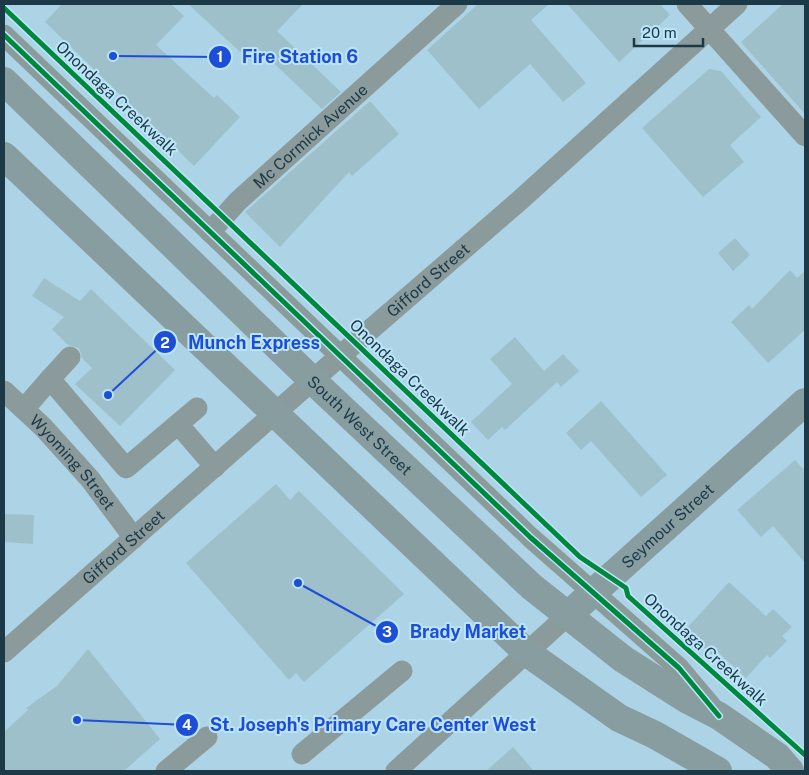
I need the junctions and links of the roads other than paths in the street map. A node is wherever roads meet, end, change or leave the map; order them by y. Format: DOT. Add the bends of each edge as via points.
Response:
graph roads {
  1 [pos="458,4"];
  2 [pos="686,4"];
  3 [pos="737,4"];
  4 [pos="709,29"];
  5 [pos="4,35"];
  6 [pos="4,81"];
  7 [pos="805,136"];
  8 [pos="4,156"];
  9 [pos="210,232"];
  10 [pos="340,356"];
  11 [pos="70,357"];
  12 [pos="50,379"];
  13 [pos="312,380"];
  14 [pos="4,391"];
  15 [pos="805,402"];
  16 [pos="197,408"];
  17 [pos="24,409"];
  18 [pos="275,413"];
  19 [pos="178,424"];
  20 [pos="215,466"];
  21 [pos="134,538"];
  22 [pos="592,592"];
  23 [pos="567,616"];
  24 [pos="4,652"];
  25 [pos="526,652"];
  26 [pos="402,671"];
  27 [pos="719,716"];
  28 [pos="207,736"];
  29 [pos="302,754"];
  30 [pos="166,771"];
  31 [pos="396,771"];
  32 [pos="718,771"];
  33 [pos="790,771"];
  1 -- 9 [label="street, Mc Cormick Avenue" via="238,201"];
  2 -- 4 [label="street"];
  3 -- 4 [label="street, Gifford Street"];
  4 -- 7 [label="street"];
  4 -- 10 [label="street, Gifford Street" via="518,202"];
  5 -- 9 [label="street, South West Street"];
  6 -- 13 [label="main road, South West Street"];
  8 -- 18 [label="main road"];
  9 -- 10 [label="street, South West Street"];
  10 -- 13 [label="street, Gifford Street"];
  10 -- 22 [label="street, South West Street"];
  11 -- 12 [label="street"];
  12 -- 17 [label="street"];
  12 -- 19 [label="street" via="126,468"];
  13 -- 18 [label="street, Gifford Street"];
  13 -- 23 [label="main road, South West Street"];
  14 -- 17 [label="street, Wyoming Street"];
  15 -- 22 [label="main road, Seymour Street"];
  16 -- 19 [label="street"];
  17 -- 21 [label="street, Wyoming Street" via="90,479"];
  18 -- 20 [label="street, Gifford Street"];
  18 -- 25 [label="main road"];
  19 -- 20 [label="street"];
  20 -- 21 [label="street, Gifford Street"];
  21 -- 24 [label="street, Gifford Street"];
  22 -- 23 [label="main road, Seymour Street"];
  22 -- 27 [label="street, South West Street" via="680,668"];
  23 -- 25 [label="street, Seymour Street"];
  23 -- 27 [label="main road, South West Street" via="623,659"];
  25 -- 31 [label="street, Seymour Street"];
  25 -- 32 [label="main road" via="618,718"];
  26 -- 29 [label="street"];
  27 -- 33 [label="main road, South West Street" via="777,756"];
  28 -- 30 [label="street"];
}
